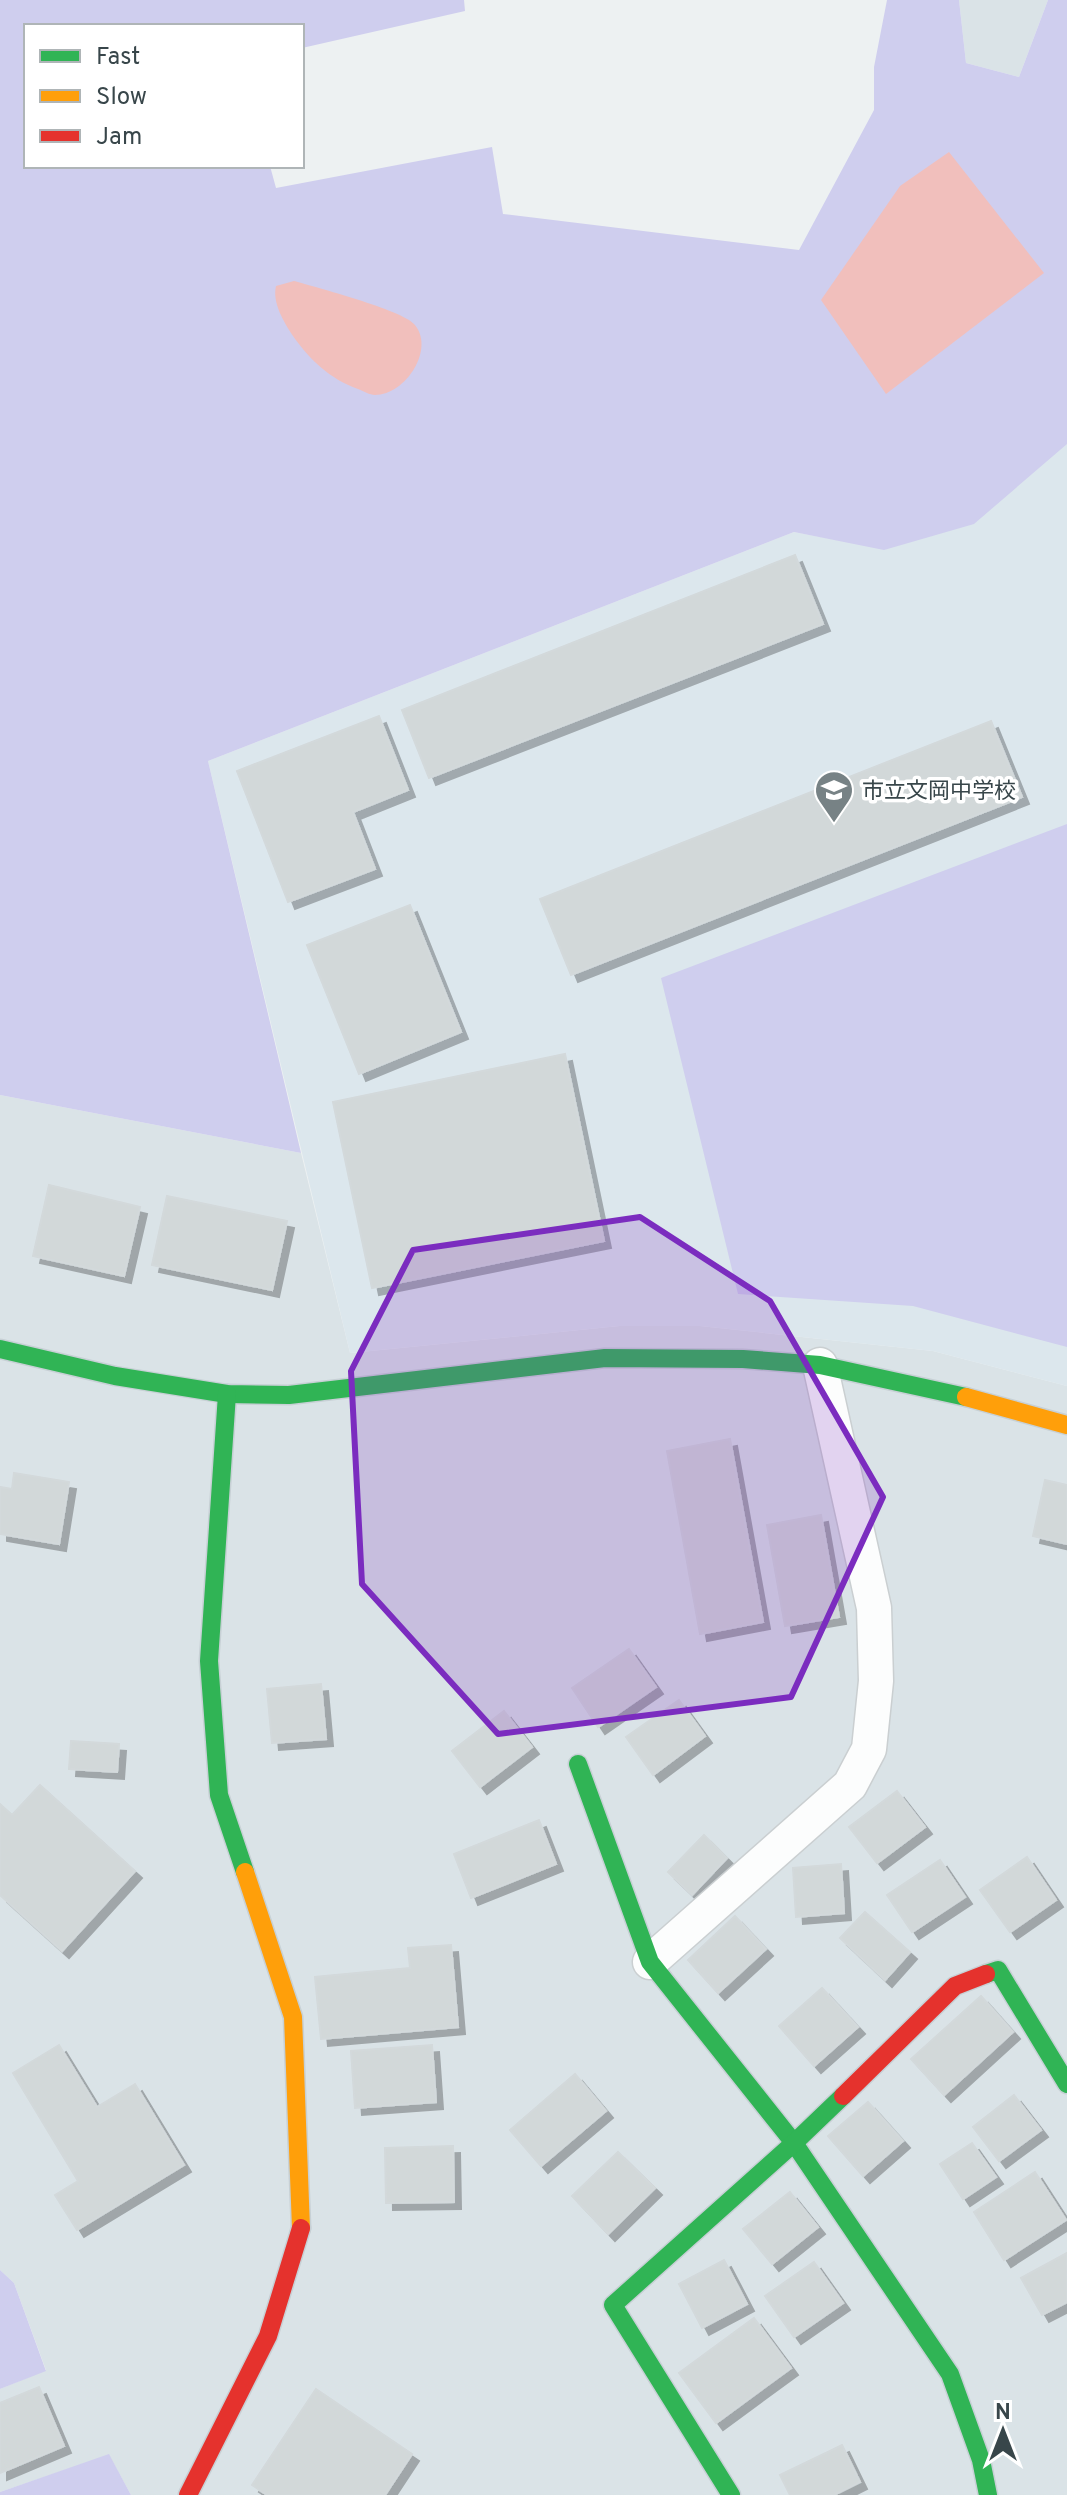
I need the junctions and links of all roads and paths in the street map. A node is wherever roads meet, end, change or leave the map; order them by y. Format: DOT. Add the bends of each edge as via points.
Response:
graph roads {
  1 [pos="0,1349"];
  2 [pos="820,1365"];
  3 [pos="227,1394"];
  4 [pos="1067,1425"];
  5 [pos="578,1764"];
  6 [pos="650,1962"];
  7 [pos="1067,2084"];
  8 [pos="794,2143"];
  9 [pos="188,2495"];
  10 [pos="731,2495"];
  11 [pos="988,2495"];
  1 -- 3 [label="street" via="115,1376"];
  2 -- 3 [label="street" via="605,1358 289,1395"];
  2 -- 4 [label="street"];
  2 -- 6 [label="street" via="874,1608 876,1681 869,1749 850,1785"];
  3 -- 9 [label="street" via="209,1661 219,1795 293,2017 301,2227 268,2336"];
  5 -- 6 [label="street"];
  6 -- 8 [label="street"];
  7 -- 8 [label="street" via="998,1970 955,1986"];
  8 -- 10 [label="street" via="613,2305"];
  8 -- 11 [label="street" via="950,2374"];
}
